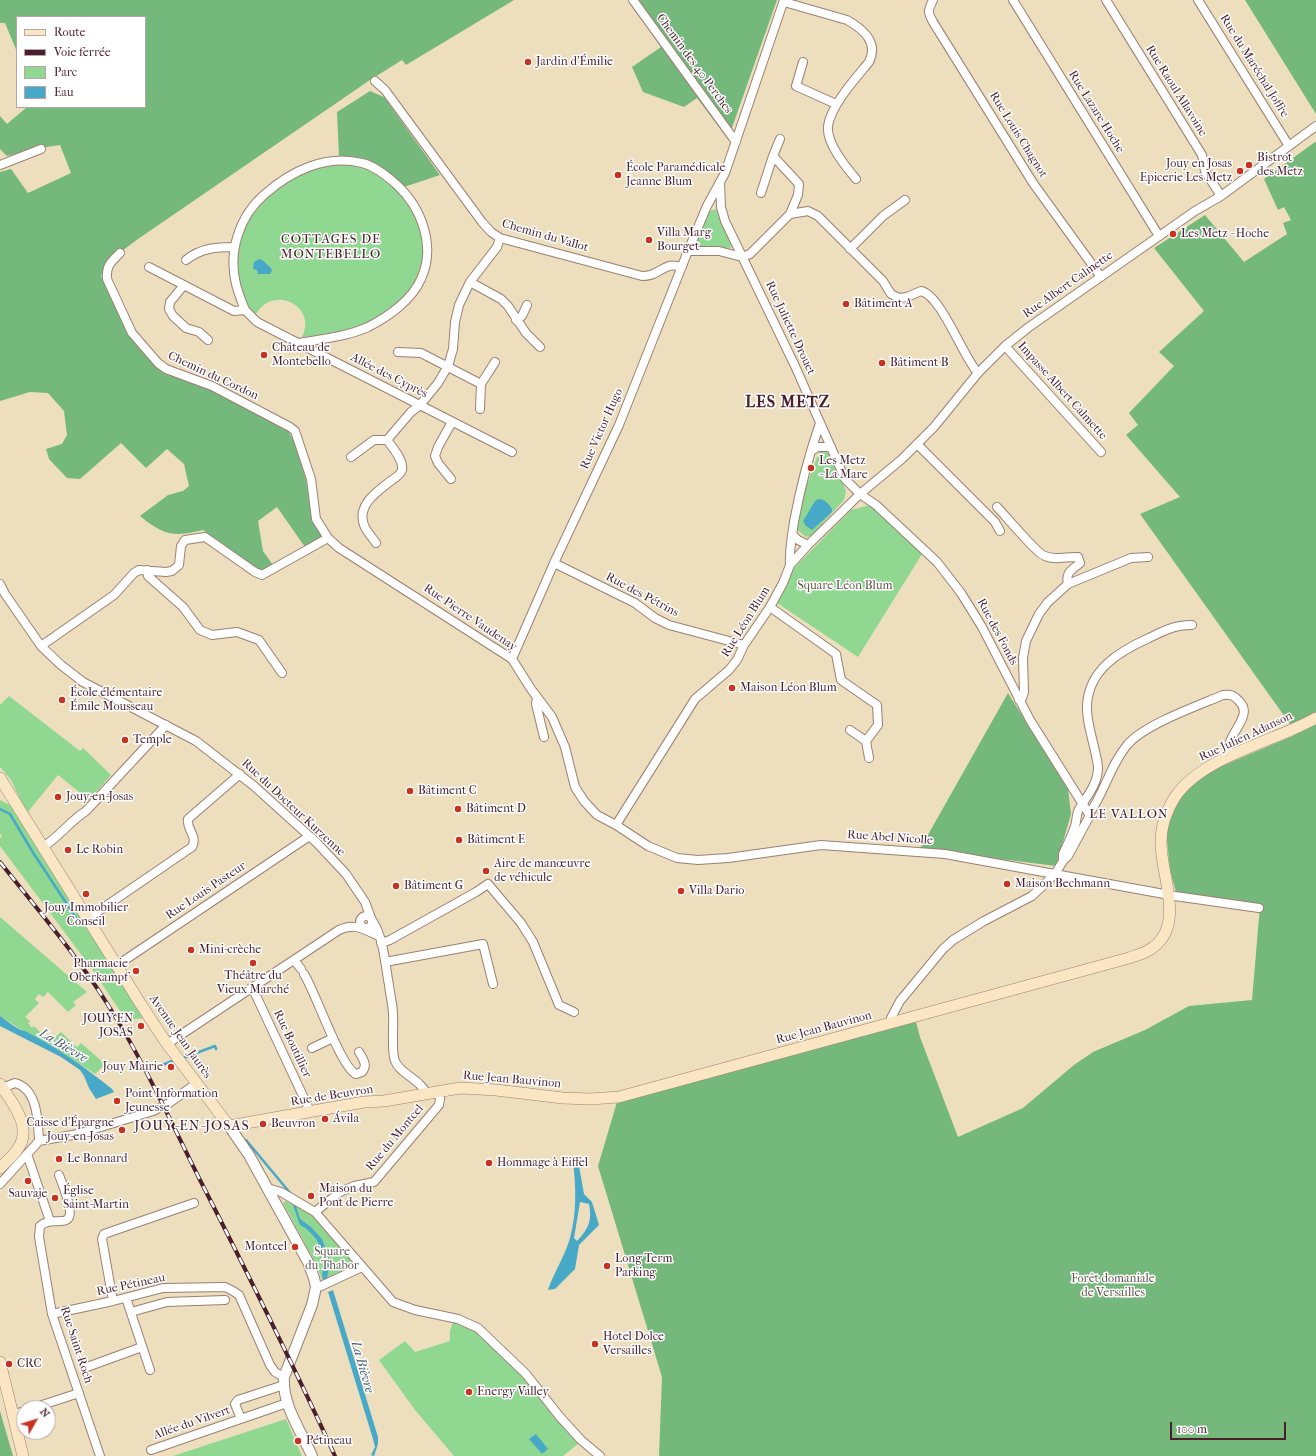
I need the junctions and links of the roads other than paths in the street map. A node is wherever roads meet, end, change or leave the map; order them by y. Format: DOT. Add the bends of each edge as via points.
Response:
graph roads {
  1 [pos="633,0"];
  2 [pos="933,0"];
  3 [pos="1013,0"];
  4 [pos="1106,0"];
  5 [pos="1198,0"];
  6 [pos="784,1"];
  7 [pos="804,62"];
  8 [pos="375,81"];
  9 [pos="836,104"];
  10 [pos="1316,126"];
  11 [pos="780,139"];
  12 [pos="736,142"];
  13 [pos="1289,146"];
  14 [pos="41,149"];
  15 [pos="774,156"];
  16 [pos="0,165"];
  17 [pos="856,180"];
  18 [pos="720,182"];
  19 [pos="761,193"];
  20 [pos="798,195"];
  21 [pos="1221,196"];
  22 [pos="904,200"];
  23 [pos="707,206"];
  24 [pos="721,207"];
  25 [pos="808,211"];
  26 [pos="790,214"];
  27 [pos="1159,236"];
  28 [pos="500,238"];
  29 [pos="235,247"];
  30 [pos="850,249"];
  31 [pos="688,251"];
  32 [pos="120,253"];
  33 [pos="742,257"];
  34 [pos="186,260"];
  35 [pos="682,266"];
  36 [pos="149,267"];
  37 [pos="1101,277"];
  38 [pos="470,282"];
  39 [pos="184,285"];
  40 [pos="527,305"];
  41 [pos="245,310"];
  42 [pos="516,320"];
  43 [pos="208,340"];
  44 [pos="298,343"];
  45 [pos="1006,346"];
  46 [pos="540,348"];
  47 [pos="398,352"];
  48 [pos="495,362"];
  49 [pos="448,366"];
  50 [pos="978,373"];
  51 [pos="481,384"];
  52 [pos="420,405"];
  53 [pos="480,409"];
  54 [pos="452,422"];
  55 [pos="820,423"];
  56 [pos="387,440"];
  57 [pos="917,444"];
  58 [pos="831,447"];
  59 [pos="813,450"];
  60 [pos="512,452"];
  61 [pos="1101,452"];
  62 [pos="351,457"];
  63 [pos="451,479"];
  64 [pos="860,494"];
  65 [pos="997,507"];
  66 [pos="1000,531"];
  67 [pos="792,534"];
  68 [pos="328,538"];
  69 [pos="376,543"];
  70 [pos="808,545"];
  71 [pos="1148,557"];
  72 [pos="554,563"];
  73 [pos="790,565"];
  74 [pos="147,570"];
  75 [pos="0,584"];
  76 [pos="1068,584"];
  77 [pos="770,607"];
  78 [pos="1192,625"];
  79 [pos="744,645"];
  80 [pos="41,646"];
  81 [pos="512,659"];
  82 [pos="282,673"];
  83 [pos="537,697"];
  84 [pos="1019,700"];
  85 [pos="1316,718"];
  86 [pos="166,725"];
  87 [pos="850,730"];
  88 [pos="544,736"];
  89 [pos="866,741"];
  90 [pos="1229,757"];
  91 [pos="869,758"];
  92 [pos="240,774"];
  93 [pos="0,778"];
  94 [pos="1083,804"];
  95 [pos="1089,814"];
  96 [pos="616,825"];
  97 [pos="308,837"];
  98 [pos="43,847"];
  99 [pos="1063,861"];
  100 [pos="1056,874"];
  101 [pos="1169,894"];
  102 [pos="1259,908"];
  103 [pos="362,916"];
  104 [pos="87,919"];
  105 [pos="372,919"];
  106 [pos="366,929"];
  107 [pos="339,930"];
  108 [pos="380,939"];
  109 [pos="294,960"];
  110 [pos="385,962"];
  111 [pos="116,966"];
  112 [pos="493,984"];
  113 [pos="252,987"];
  114 [pos="574,1012"];
  115 [pos="892,1023"];
  116 [pos="333,1038"];
  117 [pos="167,1044"];
  118 [pos="312,1048"];
  119 [pos="359,1052"];
  120 [pos="197,1083"];
  121 [pos="1,1086"];
  122 [pos="438,1091"];
  123 [pos="426,1093"];
  124 [pos="310,1111"];
  125 [pos="229,1126"];
  126 [pos="39,1141"];
  127 [pos="27,1154"];
  128 [pos="0,1168"];
  129 [pos="59,1175"];
  130 [pos="0,1184"];
  131 [pos="267,1188"];
  132 [pos="194,1203"];
  133 [pos="315,1212"];
  134 [pos="50,1221"];
  135 [pos="362,1267"];
  136 [pos="316,1287"];
  137 [pos="126,1298"];
  138 [pos="225,1300"];
  139 [pos="113,1301"];
  140 [pos="131,1312"];
  141 [pos="52,1314"];
  142 [pos="142,1347"];
  143 [pos="0,1362"];
  144 [pos="86,1367"];
  145 [pos="150,1370"];
  146 [pos="284,1381"];
  147 [pos="79,1393"];
  148 [pos="56,1400"];
  149 [pos="287,1403"];
  150 [pos="16,1414"];
  151 [pos="12,1415"];
  152 [pos="241,1419"];
  153 [pos="151,1450"];
  154 [pos="23,1456"];
  155 [pos="100,1456"];
  156 [pos="312,1456"];
  157 [pos="600,1456"];
  1 -- 12 [label="street, Chemin des 40 Perches"];
  2 -- 37 [label="street, Rue Louis Chagnot" via="928,13 933,22 1033,183"];
  3 -- 27 [label="street, Rue Lazare Hoche"];
  4 -- 21 [label="street, Rue Raoul Allavoine" via="1202,155 1206,171"];
  5 -- 13 [label="street, Rue du Maréchal Joffre"];
  6 -- 9 [label="street" via="847,20 856,25 870,41 872,55 869,62"];
  6 -- 12 [label="street, Rue Victor Hugo"];
  7 -- 9 [label="street" via="796,86"];
  8 -- 28 [label="street, Chemin du Vallot" via="482,222"];
  9 -- 17 [label="street" via="828,126 830,140"];
  10 -- 13 [label="street, Rue Albert Calmette"];
  11 -- 15 [label="street"];
  12 -- 18 [label="street, Rue Victor Hugo"];
  13 -- 21 [label="street, Rue Albert Calmette"];
  14 -- 16 [label="street"];
  15 -- 19 [label="street"];
  15 -- 20 [label="street" via="799,184"];
  18 -- 23 [label="street, Rue Victor Hugo"];
  18 -- 24 [label="street, Rue Juliette Drouet"];
  20 -- 25 [label="street"];
  20 -- 26 [label="street"];
  21 -- 27 [label="street, Rue Albert Calmette"];
  22 -- 30 [label="street" via="883,216"];
  23 -- 24 [label="street"];
  23 -- 31 [label="street, Rue Victor Hugo"];
  24 -- 33 [label="street, Rue Juliette Drouet"];
  25 -- 26 [label="street"];
  25 -- 30 [label="street" via="818,216"];
  26 -- 33 [label="street" via="750,254"];
  27 -- 37 [label="street, Rue Albert Calmette"];
  28 -- 35 [label="street, Chemin du Vallot" via="642,276 656,274 669,266"];
  28 -- 38 [label="street" via="497,247"];
  29 -- 34 [label="street" via="209,248"];
  29 -- 41 [label="street" via="236,283"];
  29 -- 44 [label="street" via="242,222 258,199 289,176 326,162 364,163 383,173 401,188 415,206 426,236 426,260 421,279 409,296 391,313 368,327 342,336"];
  30 -- 50 [label="street" via="882,281 891,294 899,298 921,291 928,294"];
  31 -- 33 [label="street" via="719,252"];
  31 -- 35 [label="street, Rue Victor Hugo"];
  32 -- 68 [label="street, Chemin du Cordon" via="106,270 106,279 132,333 166,369 212,386 295,431 311,479 316,519"];
  33 -- 55 [label="street, Rue Juliette Drouet" via="789,352"];
  35 -- 72 [label="street, Rue Victor Hugo" via="619,425"];
  36 -- 39 [label="street"];
  37 -- 45 [label="street, Rue Albert Calmette"];
  38 -- 42 [label="street" via="501,299"];
  38 -- 49 [label="street" via="459,305"];
  39 -- 41 [label="street" via="234,311"];
  39 -- 43 [label="street" via="170,302 169,309 186,328 199,332"];
  40 -- 42 [label="street" via="522,316"];
  41 -- 44 [label="street, Allée des Cyprès" via="258,322"];
  42 -- 46 [label="street"];
  44 -- 52 [label="street, Allée des Cyprès"];
  45 -- 50 [label="street, Rue Albert Calmette"];
  45 -- 61 [label="street, Impasse Albert Calmette"];
  47 -- 49 [label="street" via="421,353"];
  48 -- 51 [label="street"];
  49 -- 51 [label="street"];
  49 -- 52 [label="street"];
  50 -- 57 [label="street, Rue Albert Calmette" via="944,417"];
  51 -- 53 [label="street"];
  52 -- 54 [label="street, Allée des Cyprès"];
  52 -- 56 [label="street"];
  54 -- 60 [label="street, Allée des Cyprès"];
  54 -- 63 [label="street" via="435,456"];
  55 -- 58 [label="street, Rue Juliette Drouet"];
  55 -- 59 [label="street"];
  56 -- 62 [label="street" via="374,440"];
  56 -- 69 [label="street" via="401,462 402,470 398,476 378,490 366,504 362,514 364,525"];
  57 -- 64 [label="street, Rue Albert Calmette"];
  57 -- 66 [label="street" via="995,522"];
  58 -- 59 [label="street" via="817,447"];
  58 -- 64 [label="street, Rue Juliette Drouet" via="844,479"];
  59 -- 67 [label="street" via="800,487"];
  64 -- 70 [label="street, Rue Léon Blum"];
  64 -- 84 [label="street, Rue des Fonds" via="876,505 937,562 954,584 982,627"];
  65 -- 76 [label="street" via="1043,556 1060,559 1078,557 1080,563 1069,572"];
  67 -- 70 [label="street"];
  67 -- 73 [label="street"];
  68 -- 74 [label="street" via="262,575 205,537 185,540 181,546 179,565 172,571"];
  68 -- 81 [label="street, Rue Pierre Vaudenay" via="339,548"];
  70 -- 73 [label="street, Rue Léon Blum"];
  71 -- 76 [label="street" via="1131,558"];
  72 -- 79 [label="street, Rue des Pétrins" via="635,603 669,625"];
  72 -- 81 [label="street, Rue Victor Hugo"];
  73 -- 77 [label="street, Rue Léon Blum"];
  74 -- 80 [label="street" via="134,573 114,595"];
  74 -- 82 [label="street" via="148,576 183,607 200,630 212,634 237,632 259,640"];
  75 -- 80 [label="street, Rue du Docteur Kurzenne"];
  76 -- 84 [label="street" via="1039,614 1026,641 1023,658 1024,692"];
  77 -- 79 [label="street, Rue Léon Blum"];
  77 -- 89 [label="street" via="836,654 840,680 877,706 878,725"];
  78 -- 94 [label="street" via="1179,625 1128,648 1116,655 1097,674 1087,704 1098,768 1096,780"];
  79 -- 96 [label="street, Rue Léon Blum" via="729,670 686,711"];
  80 -- 86 [label="street, Rue du Docteur Kurzenne" via="83,682"];
  81 -- 83 [label="street, Rue Pierre Vaudenay"];
  83 -- 88 [label="street" via="536,704"];
  83 -- 96 [label="street, Rue Pierre Vaudenay" via="558,729 575,787 597,815"];
  84 -- 94 [label="street, Rue des Fonds"];
  85 -- 90 [label="main road, Rue Julien Adanson"];
  86 -- 92 [label="street, Rue du Docteur Kurzenne" via="196,741"];
  86 -- 98 [label="street" via="86,811"];
  87 -- 89 [label="street"];
  89 -- 91 [label="street"];
  90 -- 95 [label="street" via="1229,743 1245,709 1236,697 1230,694 1162,722 1128,744 1111,770"];
  90 -- 101 [label="main road, Rue Julien Adanson" via="1186,784 1167,813 1161,844"];
  92 -- 97 [label="street, Rue du Docteur Kurzenne"];
  92 -- 104 [label="street" via="188,819 194,838 192,847"];
  93 -- 98 [label="main road, Avenue Jean Jaurès"];
  94 -- 95 [label="street, Rue des Fonds"];
  94 -- 99 [label="street" via="1063,854"];
  95 -- 99 [label="street"];
  96 -- 100 [label="street, Rue Abel Nicolle" via="648,846 677,858 728,858 821,845 945,854"];
  97 -- 105 [label="street, Rue du Docteur Kurzenne" via="350,878"];
  97 -- 111 [label="street, Rue Louis Pasteur"];
  98 -- 104 [label="main road, Avenue Jean Jaurès"];
  99 -- 100 [label="street"];
  100 -- 101 [label="street, Rue Abel Nicolle"];
  100 -- 115 [label="street" via="1032,896 953,940 900,1001 891,1018"];
  101 -- 102 [label="street, Rue Abel Nicolle"];
  101 -- 115 [label="main road, Rue Jean Bauvinon" via="1169,924 1162,937 1149,950 1129,958"];
  103 -- 105 [label="street" via="366,915"];
  103 -- 106 [label="street" via="360,921"];
  103 -- 107 [label="street" via="346,923"];
  104 -- 111 [label="main road, Avenue Jean Jaurès"];
  105 -- 106 [label="street" via="372,924"];
  105 -- 108 [label="street, Rue du Docteur Kurzenne"];
  106 -- 107 [label="street" via="348,926"];
  106 -- 108 [label="street"];
  107 -- 109 [label="street"];
  108 -- 110 [label="street, Rue du Docteur Kurzenne"];
  108 -- 114 [label="street" via="390,940 488,884 533,942 560,1005"];
  109 -- 113 [label="street"];
  109 -- 116 [label="street" via="310,983"];
  110 -- 112 [label="street" via="483,944"];
  110 -- 123 [label="street, Rue du Docteur Kurzenne" via="393,1013 395,1061 424,1087"];
  111 -- 117 [label="main road, Avenue Jean Jaurès"];
  113 -- 117 [label="street"];
  113 -- 124 [label="street, Rue Boutillier"];
  115 -- 122 [label="main road, Rue Jean Bauvinon" via="619,1097 563,1098 460,1088"];
  116 -- 118 [label="street"];
  116 -- 119 [label="street" via="350,1070 356,1074 365,1069"];
  117 -- 120 [label="main road, Avenue Jean Jaurès"];
  120 -- 125 [label="main road, Avenue Jean Jaurès"];
  120 -- 126 [label="street" via="153,1111 78,1134"];
  121 -- 126 [label="street" via="15,1083 28,1093 36,1110"];
  121 -- 128 [label="main road" via="24,1126 22,1142"];
  122 -- 123 [label="main road, Rue de Beuvron"];
  122 -- 133 [label="street, Rue du Montcel" via="439,1105 374,1182 340,1192"];
  123 -- 124 [label="main road, Rue de Beuvron"];
  124 -- 125 [label="main road, Rue de Beuvron"];
  125 -- 131 [label="street, Avenue Jean Jaurès"];
  126 -- 127 [label="street"];
  127 -- 130 [label="street"];
  127 -- 134 [label="street"];
  129 -- 134 [label="street" via="70,1212 67,1220"];
  131 -- 133 [label="street" via="281,1192"];
  131 -- 136 [label="street, Avenue Jean Jaurès" via="308,1262"];
  132 -- 139 [label="street" via="104,1234 102,1239"];
  133 -- 135 [label="street"];
  134 -- 141 [label="street, Rue Saint-Roch" via="40,1226 38,1237"];
  135 -- 136 [label="street"];
  135 -- 157 [label="street" via="393,1302 415,1310 458,1319 478,1328 526,1374 560,1417"];
  136 -- 146 [label="street" via="310,1311"];
  137 -- 139 [label="street, Rue Pétineau"];
  137 -- 140 [label="street"];
  137 -- 146 [label="street, Rue Pétineau" via="163,1288 225,1287 233,1291 238,1296 270,1365"];
  138 -- 140 [label="street" via="167,1302"];
  139 -- 141 [label="street, Rue Pétineau"];
  140 -- 142 [label="street"];
  141 -- 147 [label="street, Rue Saint-Roch"];
  142 -- 144 [label="street"];
  142 -- 145 [label="street"];
  143 -- 151 [label="main road"];
  146 -- 149 [label="street"];
  146 -- 152 [label="street, Allée du Vilvert" via="238,1400 235,1404"];
  147 -- 148 [label="street"];
  147 -- 155 [label="street, Rue Saint-Roch"];
  149 -- 152 [label="street, Allée du Vilvert"];
  149 -- 156 [label="street"];
  150 -- 151 [label="street"];
  151 -- 154 [label="main road"];
  152 -- 153 [label="street, Allée du Vilvert"];
}
